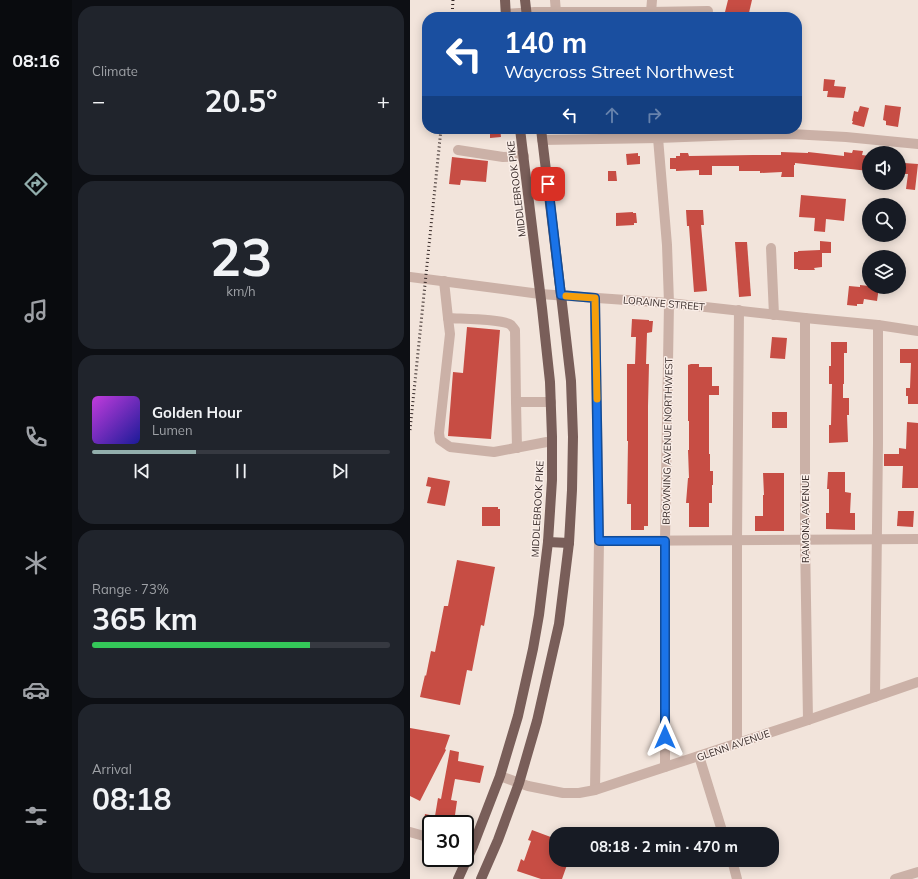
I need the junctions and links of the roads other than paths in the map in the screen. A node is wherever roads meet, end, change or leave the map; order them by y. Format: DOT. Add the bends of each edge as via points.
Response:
graph roads {
  1 [pos="505,0"];
  2 [pos="525,0"];
  3 [pos="555,0"];
  4 [pos="652,0"];
  5 [pos="708,11"];
  6 [pos="506,12"];
  7 [pos="526,12"];
  8 [pos="556,12"];
  9 [pos="651,12"];
  10 [pos="521,134"];
  11 [pos="541,134"];
  12 [pos="658,138"];
  13 [pos="542,140"];
  14 [pos="918,144"];
  15 [pos="458,150"];
  16 [pos="524,156"];
  17 [pos="771,248"];
  18 [pos="410,277"];
  19 [pos="444,281"];
  20 [pos="540,294"];
  21 [pos="561,295"];
  22 [pos="595,298"];
  23 [pos="669,303"];
  24 [pos="739,310"];
  25 [pos="774,315"];
  26 [pos="448,318"];
  27 [pos="805,318"];
  28 [pos="878,325"];
  29 [pos="918,331"];
  30 [pos="516,402"];
  31 [pos="551,402"];
  32 [pos="552,441"];
  33 [pos="516,448"];
  34 [pos="877,539"];
  35 [pos="918,539"];
  36 [pos="737,540"];
  37 [pos="805,540"];
  38 [pos="599,541"];
  39 [pos="665,541"];
  40 [pos="548,542"];
  41 [pos="569,543"];
  42 [pos="918,682"];
  43 [pos="875,697"];
  44 [pos="808,720"];
  45 [pos="737,744"];
  46 [pos="699,756"];
  47 [pos="665,768"];
  48 [pos="500,776"];
  49 [pos="519,783"];
  50 [pos="595,790"];
  51 [pos="722,827"];
  52 [pos="410,832"];
  53 [pos="474,834"];
  54 [pos="422,835"];
  55 [pos="462,867"];
  56 [pos="734,867"];
  57 [pos="918,872"];
  58 [pos="458,879"];
  59 [pos="481,879"];
  60 [pos="737,879"];
  61 [pos="895,879"];
  1 -- 6 [label="main road"];
  2 -- 7 [label="main road"];
  3 -- 8 [label="street"];
  4 -- 9 [label="street"];
  5 -- 9 [label="street"];
  8 -- 9 [label="street"];
  10 -- 16 [label="main road, MIDDLEBROOK PIKE"];
  11 -- 13 [label="main road"];
  12 -- 13 [label="street"];
  12 -- 14 [label="street" via="791,134"];
  12 -- 23 [label="street, BROWNING AVENUE NORTHWEST"];
  13 -- 21 [label="main road"];
  15 -- 16 [label="street" via="503,157"];
  16 -- 20 [label="main road, MIDDLEBROOK PIKE"];
  17 -- 25 [label="street"];
  18 -- 19 [label="street, LORAINE STREET"];
  19 -- 20 [label="street, LORAINE STREET"];
  19 -- 26 [label="street"];
  20 -- 21 [label="street, LORAINE STREET"];
  20 -- 31 [label="main road, MIDDLEBROOK PIKE"];
  21 -- 22 [label="street, LORAINE STREET"];
  21 -- 41 [label="main road" via="571,381 573,437"];
  22 -- 23 [label="street, LORAINE STREET"];
  22 -- 38 [label="street"];
  23 -- 24 [label="street, LORAINE STREET"];
  23 -- 39 [label="street, BROWNING AVENUE NORTHWEST"];
  24 -- 25 [label="street, LORAINE STREET"];
  24 -- 36 [label="street"];
  25 -- 27 [label="street, LORAINE STREET"];
  26 -- 30 [label="street" via="498,321 511,325 515,330"];
  26 -- 33 [label="street" via="450,334 440,440 450,447 494,452"];
  27 -- 28 [label="street, LORAINE STREET"];
  27 -- 37 [label="street, RAMONA AVENUE"];
  28 -- 29 [label="street, LORAINE STREET"];
  28 -- 34 [label="street"];
  30 -- 31 [label="street"];
  30 -- 33 [label="street"];
  31 -- 32 [label="main road, MIDDLEBROOK PIKE"];
  32 -- 33 [label="street"];
  32 -- 40 [label="main road, MIDDLEBROOK PIKE"];
  34 -- 35 [label="street"];
  34 -- 37 [label="street"];
  34 -- 43 [label="street"];
  36 -- 37 [label="street"];
  36 -- 39 [label="street"];
  36 -- 45 [label="street"];
  37 -- 44 [label="street, RAMONA AVENUE"];
  38 -- 39 [label="street"];
  38 -- 50 [label="street"];
  39 -- 47 [label="street, BROWNING AVENUE NORTHWEST"];
  40 -- 41 [label="main road"];
  40 -- 48 [label="main road, MIDDLEBROOK PIKE" via="533,649 518,716"];
  41 -- 49 [label="main road" via="559,624 537,721"];
  42 -- 43 [label="street, GLENN AVENUE"];
  43 -- 44 [label="street, GLENN AVENUE"];
  44 -- 45 [label="street, GLENN AVENUE"];
  45 -- 46 [label="street, GLENN AVENUE"];
  46 -- 47 [label="street, GLENN AVENUE"];
  46 -- 51 [label="street"];
  47 -- 50 [label="street, GLENN AVENUE"];
  48 -- 49 [label="street, GLENN AVENUE"];
  48 -- 53 [label="main road, MIDDLEBROOK PIKE"];
  49 -- 50 [label="street, GLENN AVENUE" via="563,793"];
  49 -- 59 [label="main road"];
  52 -- 54 [label="street"];
  55 -- 58 [label="main road, MIDDLEBROOK PIKE"];
  56 -- 60 [label="street"];
  57 -- 61 [label="street"];
}
